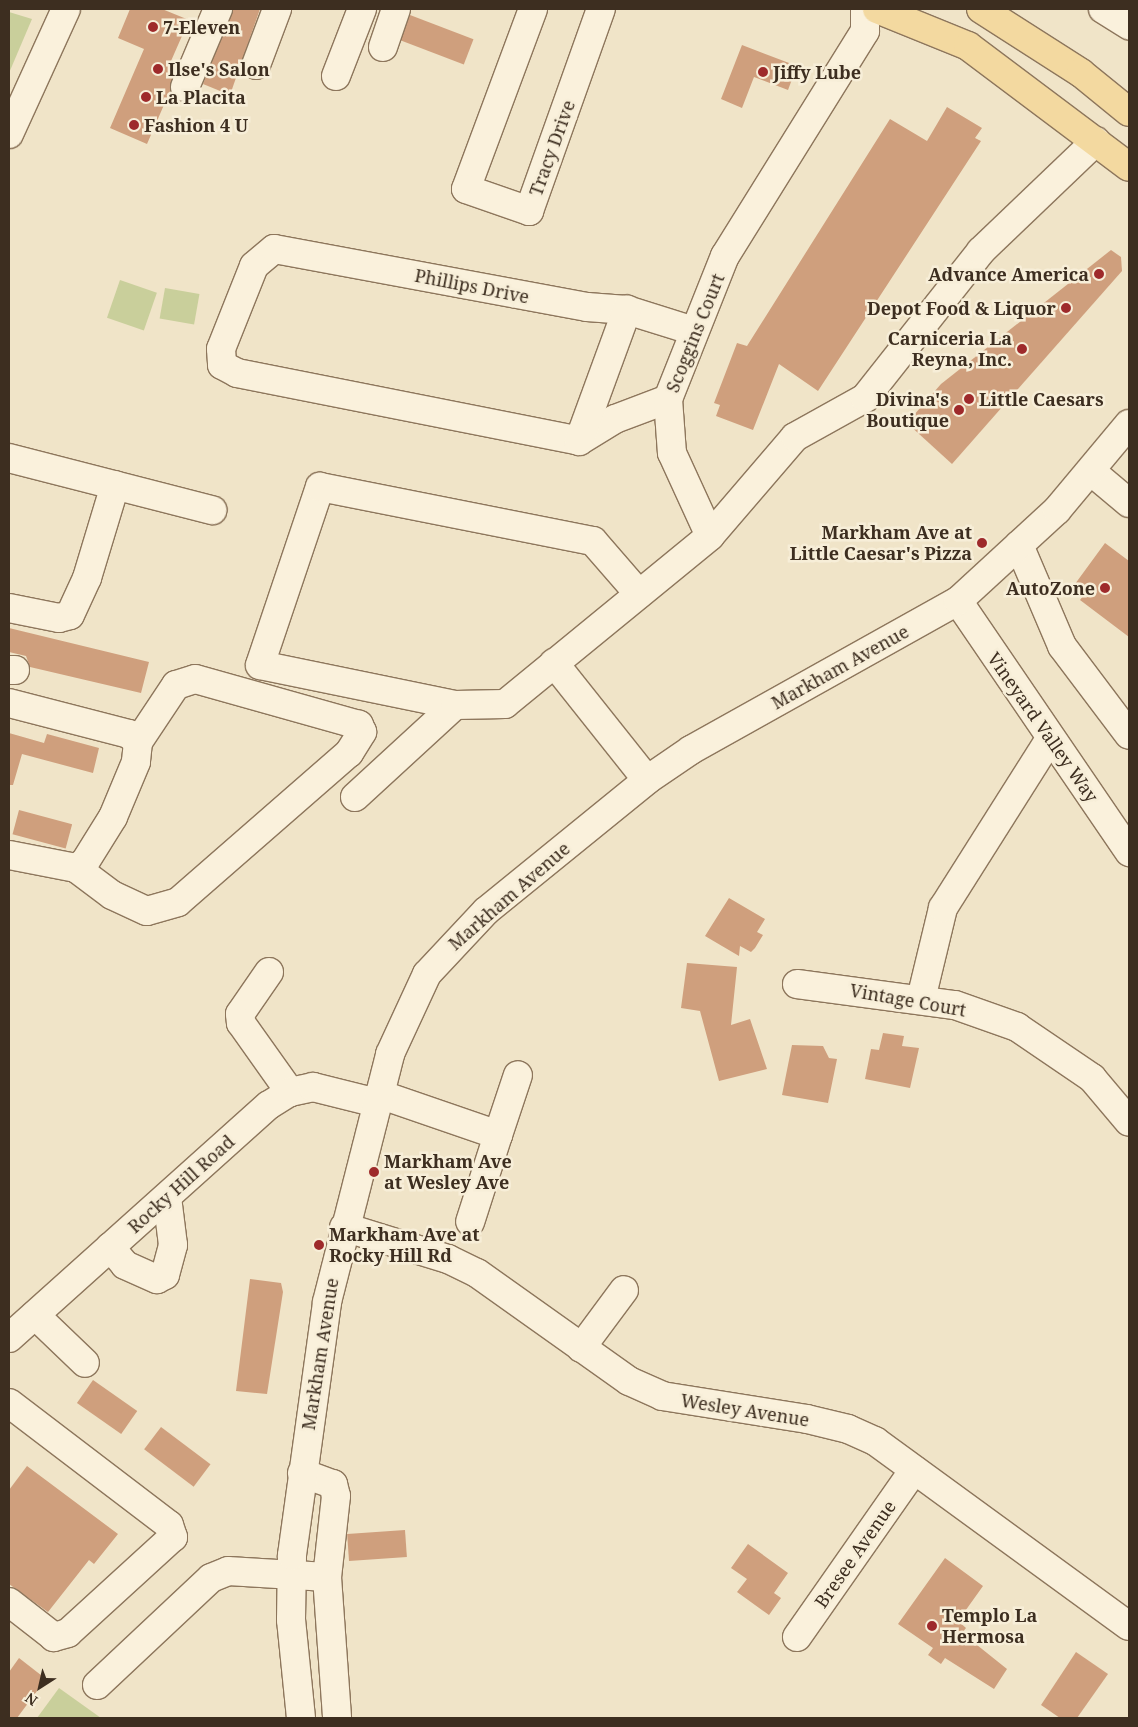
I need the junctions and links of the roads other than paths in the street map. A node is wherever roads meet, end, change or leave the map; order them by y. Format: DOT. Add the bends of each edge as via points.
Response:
graph roads {
  1 [pos="66,9"];
  2 [pos="218,9"];
  3 [pos="277,9"];
  4 [pos="362,9"];
  5 [pos="396,9"];
  6 [pos="533,9"];
  7 [pos="601,9"];
  8 [pos="865,9"];
  9 [pos="877,9"];
  10 [pos="1103,9"];
  11 [pos="988,10"];
  12 [pos="1129,25"];
  13 [pos="383,47"];
  14 [pos="256,65"];
  15 [pos="336,76"];
  16 [pos="185,87"];
  17 [pos="1129,112"];
  18 [pos="9,134"];
  19 [pos="1096,142"];
  20 [pos="1129,167"];
  21 [pos="627,310"];
  22 [pos="694,331"];
  23 [pos="668,400"];
  24 [pos="1129,424"];
  25 [pos="579,441"];
  26 [pos="9,458"];
  27 [pos="1092,472"];
  28 [pos="115,485"];
  29 [pos="1129,504"];
  30 [pos="212,510"];
  31 [pos="710,536"];
  32 [pos="1019,546"];
  33 [pos="639,594"];
  34 [pos="958,600"];
  35 [pos="9,608"];
  36 [pos="554,663"];
  37 [pos="9,703"];
  38 [pos="455,705"];
  39 [pos="1129,735"];
  40 [pos="1050,739"];
  41 [pos="138,742"];
  42 [pos="647,780"];
  43 [pos="355,797"];
  44 [pos="1129,852"];
  45 [pos="9,855"];
  46 [pos="76,868"];
  47 [pos="269,972"];
  48 [pos="797,984"];
  49 [pos="921,999"];
  50 [pos="518,1075"];
  51 [pos="290,1092"];
  52 [pos="378,1098"];
  53 [pos="1129,1122"];
  54 [pos="498,1135"];
  55 [pos="166,1197"];
  56 [pos="470,1222"];
  57 [pos="344,1227"];
  58 [pos="110,1247"];
  59 [pos="624,1290"];
  60 [pos="35,1315"];
  61 [pos="9,1338"];
  62 [pos="582,1348"];
  63 [pos="85,1363"];
  64 [pos="9,1403"];
  65 [pos="914,1470"];
  66 [pos="302,1473"];
  67 [pos="292,1574"];
  68 [pos="327,1577"];
  69 [pos="9,1602"];
  70 [pos="1129,1626"];
  71 [pos="797,1637"];
  72 [pos="97,1684"];
  73 [pos="335,1689"];
  74 [pos="298,1690"];
  75 [pos="300,1718"];
  76 [pos="337,1718"];
  1 -- 18 [label="street"];
  2 -- 16 [label="street"];
  3 -- 14 [label="street"];
  4 -- 15 [label="street"];
  5 -- 13 [label="street"];
  6 -- 7 [label="street, Tracy Drive" via="466,190 529,211"];
  8 -- 22 [label="street, Scoggins Court" via="865,31 725,256"];
  9 -- 19 [label="main road" via="930,26 968,46"];
  10 -- 12 [label="street"];
  11 -- 17 [label="main road" via="1081,73"];
  19 -- 20 [label="main road"];
  19 -- 31 [label="street" via="981,250 865,398 795,437"];
  21 -- 22 [label="street, Phillips Drive"];
  21 -- 25 [label="street"];
  21 -- 25 [label="street, Phillips Drive" via="587,307 274,248 254,266 221,349 222,365 238,373"];
  22 -- 23 [label="street, Scoggins Court"];
  23 -- 25 [label="street, Scoggins Court" via="615,419"];
  23 -- 31 [label="street" via="672,453"];
  24 -- 27 [label="street, Markham Avenue"];
  26 -- 28 [label="street"];
  27 -- 29 [label="street"];
  27 -- 32 [label="street, Markham Avenue"];
  28 -- 30 [label="street"];
  28 -- 35 [label="street" via="87,578 70,615 59,618"];
  31 -- 33 [label="street"];
  32 -- 34 [label="street, Markham Avenue"];
  32 -- 39 [label="street" via="1062,646"];
  33 -- 36 [label="street"];
  33 -- 38 [label="street" via="593,541 320,487 260,665"];
  34 -- 40 [label="street, Vineyard Valley Way"];
  34 -- 42 [label="street, Markham Avenue" via="691,750"];
  36 -- 38 [label="street" via="505,704"];
  36 -- 42 [label="street"];
  37 -- 41 [label="street" via="129,734"];
  38 -- 43 [label="street"];
  40 -- 44 [label="street, Vineyard Valley Way"];
  40 -- 49 [label="street" via="943,908"];
  41 -- 46 [label="street" via="136,762 113,817 85,862"];
  41 -- 46 [label="street" via="176,685 195,679 359,725 362,732 348,753 178,902 147,911 112,895"];
  42 -- 52 [label="street, Markham Avenue" via="451,944 406,1011"];
  45 -- 46 [label="street"];
  47 -- 51 [label="street" via="240,1014 240,1023"];
  48 -- 49 [label="street, Vintage Court"];
  49 -- 53 [label="street, Vintage Court" via="982,1013 1043,1042 1092,1078"];
  50 -- 54 [label="street"];
  51 -- 52 [label="street, Rocky Hill Road" via="313,1088"];
  51 -- 55 [label="street, Rocky Hill Road" via="269,1105"];
  52 -- 54 [label="street, Rocky Hill Road"];
  52 -- 57 [label="street, Markham Avenue"];
  54 -- 56 [label="street"];
  55 -- 58 [label="street, Rocky Hill Road"];
  55 -- 58 [label="street" via="173,1246 165,1275 157,1279 126,1265"];
  57 -- 62 [label="street, Wesley Avenue" via="441,1257 477,1274"];
  57 -- 66 [label="street, Markham Avenue" via="327,1302"];
  58 -- 60 [label="street, Rocky Hill Road"];
  59 -- 62 [label="street"];
  60 -- 61 [label="street, Rocky Hill Road"];
  60 -- 63 [label="street"];
  62 -- 65 [label="street, Wesley Avenue" via="629,1381 662,1396 848,1428 875,1441"];
  64 -- 69 [label="street" via="169,1525 172,1537 68,1633 54,1637"];
  65 -- 70 [label="street, Wesley Avenue"];
  65 -- 71 [label="street, Bresee Avenue"];
  66 -- 67 [label="street, Markham Avenue"];
  66 -- 68 [label="street" via="333,1484 336,1496"];
  67 -- 68 [label="street"];
  67 -- 72 [label="street" via="228,1570 211,1578"];
  67 -- 74 [label="street, Markham Avenue"];
  68 -- 73 [label="street"];
  73 -- 74 [label="street"];
  73 -- 76 [label="street"];
  74 -- 75 [label="street, Markham Avenue"];
}
